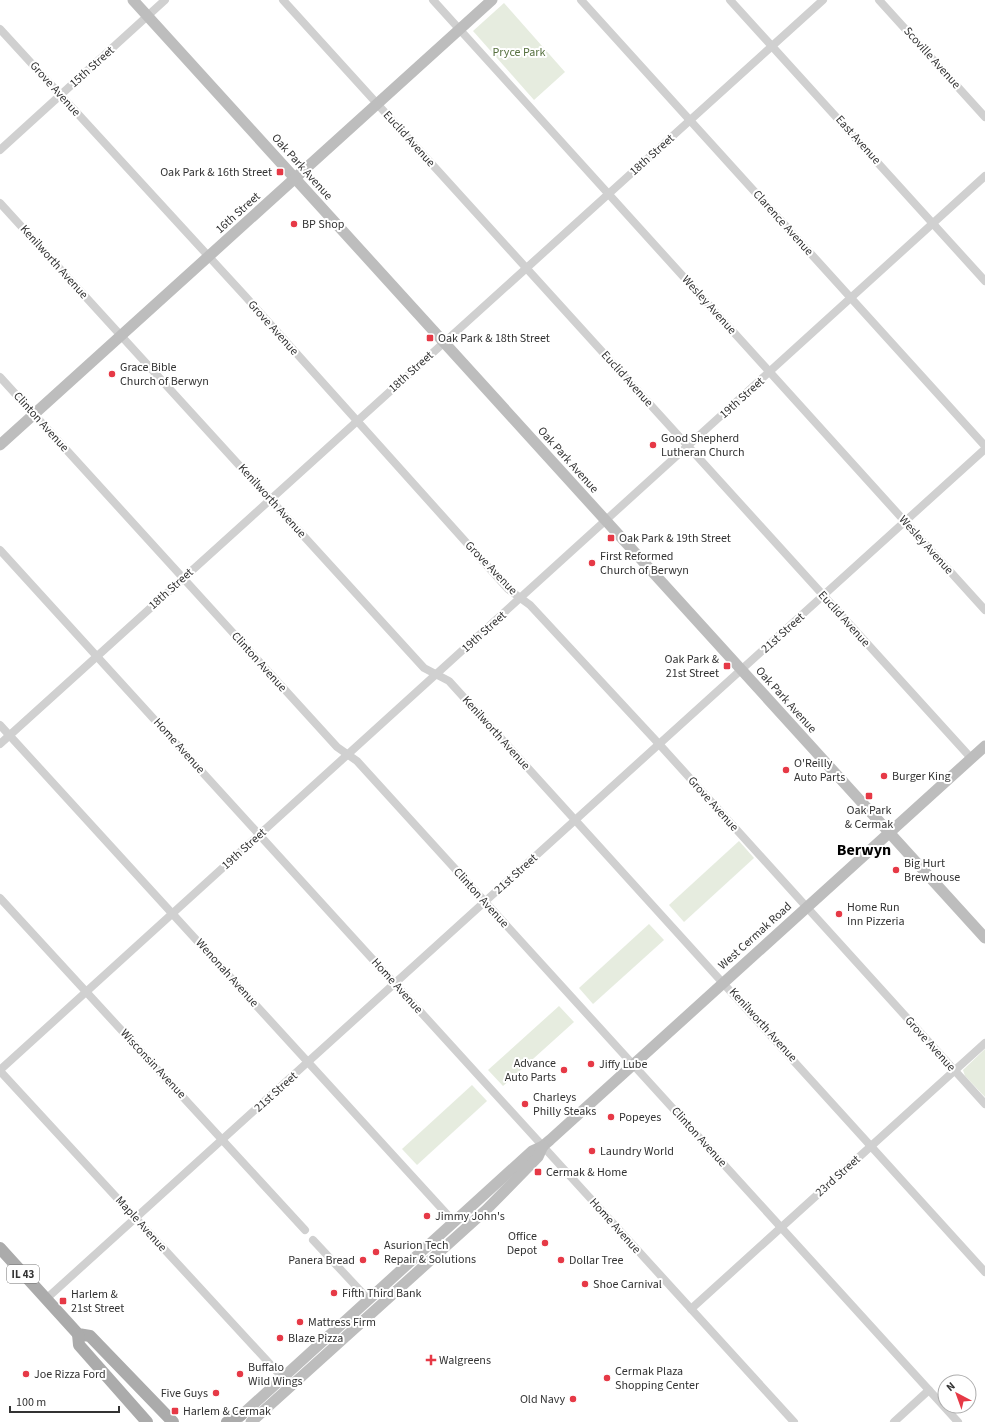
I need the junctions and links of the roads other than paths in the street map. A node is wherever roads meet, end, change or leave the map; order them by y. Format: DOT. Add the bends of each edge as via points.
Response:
graph roads {
  1 [pos="133,0"];
  2 [pos="165,0"];
  3 [pos="283,0"];
  4 [pos="433,0"];
  5 [pos="492,0"];
  6 [pos="581,0"];
  7 [pos="730,0"];
  8 [pos="823,0"];
  9 [pos="879,0"];
  10 [pos="147,16"];
  11 [pos="0,28"];
  12 [pos="460,30"];
  13 [pos="771,45"];
  14 [pos="61,95"];
  15 [pos="377,104"];
  16 [pos="985,117"];
  17 [pos="690,120"];
  18 [pos="0,150"];
  19 [pos="985,176"];
  20 [pos="295,179"];
  21 [pos="608,194"];
  22 [pos="0,203"];
  23 [pos="933,224"];
  24 [pos="209,257"];
  25 [pos="526,268"];
  26 [pos="985,281"];
  27 [pos="851,298"];
  28 [pos="121,336"];
  29 [pos="444,343"];
  30 [pos="770,373"];
  31 [pos="0,376"];
  32 [pos="34,414"];
  33 [pos="357,422"];
  34 [pos="0,445"];
  35 [pos="985,446"];
  36 [pos="688,447"];
  37 [pos="985,449"];
  38 [pos="270,499"];
  39 [pos="606,521"];
  40 [pos="905,522"];
  41 [pos="0,550"];
  42 [pos="183,578"];
  43 [pos="823,596"];
  44 [pos="521,599"];
  45 [pos="985,610"];
  46 [pos="97,656"];
  47 [pos="741,670"];
  48 [pos="437,675"];
  49 [pos="0,725"];
  50 [pos="9,735"];
  51 [pos="0,744"];
  52 [pos="659,744"];
  53 [pos="985,746"];
  54 [pos="348,755"];
  55 [pos="971,758"];
  56 [pos="576,820"];
  57 [pos="888,832"];
  58 [pos="260,835"];
  59 [pos="0,898"];
  60 [pos="485,902"];
  61 [pos="806,907"];
  62 [pos="173,914"];
  63 [pos="985,938"];
  64 [pos="724,982"];
  65 [pos="395,984"];
  66 [pos="86,992"];
  67 [pos="985,1043"];
  68 [pos="308,1062"];
  69 [pos="633,1065"];
  70 [pos="954,1070"];
  71 [pos="0,1071"];
  72 [pos="985,1104"];
  73 [pos="222,1140"];
  74 [pos="871,1145"];
  75 [pos="543,1146"];
  76 [pos="136,1218"];
  77 [pos="454,1222"];
  78 [pos="781,1227"];
  79 [pos="305,1230"];
  80 [pos="313,1240"];
  81 [pos="0,1248"];
  82 [pos="985,1272"];
  83 [pos="46,1299"];
  84 [pos="368,1299"];
  85 [pos="691,1309"];
  86 [pos="78,1334"];
  87 [pos="282,1377"];
  88 [pos="929,1390"];
  89 [pos="242,1420"];
  90 [pos="147,1422"];
  91 [pos="173,1422"];
  92 [pos="227,1422"];
  93 [pos="794,1422"];
  94 [pos="894,1422"];
  95 [pos="958,1422"];
  1 -- 10 [label="street, Oak Park Avenue"];
  2 -- 10 [label="street, 15th Street"];
  3 -- 15 [label="street, Euclid Avenue"];
  4 -- 12 [label="street, Wesley Avenue"];
  5 -- 12 [label="street, 16th Street"];
  6 -- 17 [label="street, Clarence Avenue"];
  7 -- 13 [label="street, East Avenue"];
  8 -- 13 [label="street, 18th Street"];
  9 -- 16 [label="street, Scoville Avenue"];
  10 -- 14 [label="street, 15th Street"];
  10 -- 20 [label="street, Oak Park Avenue"];
  11 -- 14 [label="street, Grove Avenue"];
  12 -- 15 [label="street, 16th Street"];
  12 -- 21 [label="street, Wesley Avenue"];
  13 -- 17 [label="street, 18th Street"];
  13 -- 23 [label="street, East Avenue"];
  14 -- 18 [label="street, 15th Street"];
  14 -- 24 [label="street, Grove Avenue"];
  15 -- 20 [label="street, 16th Street"];
  15 -- 25 [label="street, Euclid Avenue"];
  17 -- 21 [label="street, 18th Street"];
  17 -- 27 [label="street, Clarence Avenue"];
  19 -- 23 [label="street, 19th Street"];
  20 -- 24 [label="street, 16th Street"];
  20 -- 29 [label="street, Oak Park Avenue"];
  21 -- 25 [label="street, 18th Street"];
  21 -- 30 [label="street, Wesley Avenue"];
  22 -- 28 [label="street, Kenilworth Avenue"];
  23 -- 26 [label="street, East Avenue"];
  23 -- 27 [label="street, 19th Street"];
  24 -- 28 [label="street, 16th Street"];
  24 -- 33 [label="street, Grove Avenue"];
  25 -- 29 [label="street, 18th Street"];
  25 -- 36 [label="street, Euclid Avenue"];
  27 -- 30 [label="street, 19th Street"];
  27 -- 35 [label="street, Clarence Avenue"];
  28 -- 32 [label="street, 16th Street"];
  28 -- 38 [label="street, Kenilworth Avenue"];
  29 -- 33 [label="street, 18th Street"];
  29 -- 39 [label="street, Oak Park Avenue"];
  30 -- 36 [label="street, 19th Street"];
  30 -- 40 [label="street, Wesley Avenue"];
  31 -- 32 [label="street, Clinton Avenue"];
  32 -- 34 [label="street, 16th Street"];
  32 -- 42 [label="street, Clinton Avenue"];
  33 -- 38 [label="street, 18th Street"];
  33 -- 44 [label="street, Grove Avenue" via="508,589"];
  36 -- 39 [label="street, 19th Street"];
  36 -- 43 [label="street, Euclid Avenue"];
  37 -- 40 [label="street, 21st Street"];
  38 -- 42 [label="street, 18th Street"];
  38 -- 48 [label="street, Kenilworth Avenue" via="424,668"];
  39 -- 44 [label="street, 19th Street"];
  39 -- 47 [label="street, Oak Park Avenue"];
  40 -- 43 [label="street, 21st Street"];
  40 -- 45 [label="street, Wesley Avenue"];
  41 -- 46 [label="street, Home Avenue"];
  42 -- 46 [label="street, 18th Street"];
  42 -- 54 [label="street, Clinton Avenue" via="337,747"];
  43 -- 47 [label="street, 21st Street"];
  43 -- 55 [label="street, Euclid Avenue"];
  44 -- 48 [label="street, 19th Street"];
  44 -- 52 [label="street, Grove Avenue"];
  46 -- 50 [label="street, 18th Street"];
  46 -- 58 [label="street, Home Avenue"];
  47 -- 52 [label="street, 21st Street"];
  47 -- 57 [label="street, Oak Park Avenue"];
  48 -- 54 [label="street, 19th Street"];
  48 -- 56 [label="street, Kenilworth Avenue" via="449,682"];
  49 -- 50 [label="street, Wenonah Avenue"];
  50 -- 51 [label="street, 18th Street"];
  50 -- 62 [label="street, Wenonah Avenue"];
  52 -- 56 [label="street, 21st Street"];
  52 -- 61 [label="street, Grove Avenue"];
  53 -- 55 [label="street, West Cermak Road"];
  54 -- 58 [label="street, 19th Street"];
  54 -- 60 [label="street, Clinton Avenue"];
  55 -- 57 [label="street, West Cermak Road"];
  56 -- 60 [label="street, 21st Street"];
  56 -- 64 [label="street, Kenilworth Avenue"];
  57 -- 61 [label="street, West Cermak Road"];
  57 -- 63 [label="street, Oak Park Avenue"];
  58 -- 62 [label="street, 19th Street"];
  58 -- 65 [label="street, Home Avenue"];
  59 -- 66 [label="street, Wisconsin Avenue"];
  60 -- 65 [label="street, 21st Street"];
  60 -- 69 [label="street, Clinton Avenue"];
  61 -- 64 [label="street, West Cermak Road"];
  61 -- 70 [label="street, Grove Avenue"];
  62 -- 66 [label="street, 19th Street"];
  62 -- 68 [label="street, Wenonah Avenue"];
  64 -- 69 [label="street, West Cermak Road"];
  64 -- 74 [label="street, Kenilworth Avenue"];
  65 -- 68 [label="street, 21st Street"];
  65 -- 75 [label="street, Home Avenue"];
  66 -- 71 [label="street, 19th Street"];
  66 -- 73 [label="street, Wisconsin Avenue"];
  67 -- 70 [label="street, 23rd Street"];
  68 -- 73 [label="street, 21st Street"];
  68 -- 77 [label="street, Wenonah Avenue"];
  69 -- 75 [label="street, West Cermak Road"];
  69 -- 78 [label="street, Clinton Avenue"];
  70 -- 72 [label="street, Grove Avenue"];
  70 -- 74 [label="street, 23rd Street"];
  71 -- 76 [label="street, Maple Avenue"];
  73 -- 76 [label="street, 21st Street"];
  73 -- 79 [label="street, Wisconsin Avenue"];
  74 -- 78 [label="street, 23rd Street"];
  74 -- 82 [label="street, Kenilworth Avenue"];
  75 -- 77 [label="street, West Cermak Road" via="532,1151"];
  75 -- 85 [label="street, Home Avenue"];
  75 -- 89 [label="street, West Cermak Road" via="538,1157 486,1210"];
  76 -- 83 [label="street, 21st Street"];
  76 -- 87 [label="street, Maple Avenue"];
  77 -- 84 [label="street, West Cermak Road"];
  78 -- 85 [label="street, 23rd Street"];
  78 -- 88 [label="street, Clinton Avenue"];
  80 -- 84 [label="street"];
  81 -- 83 [label="main road, IL 43"];
  83 -- 86 [label="main road, IL 43"];
  84 -- 87 [label="street, West Cermak Road"];
  85 -- 93 [label="street, Home Avenue"];
  86 -- 90 [label="main road, IL 43" via="79,1345"];
  86 -- 91 [label="main road, IL 43" via="90,1336"];
  87 -- 89 [label="street, West Cermak Road"];
  88 -- 94 [label="street"];
  88 -- 95 [label="street, Clinton Avenue"];
  89 -- 92 [label="main road"];
}
